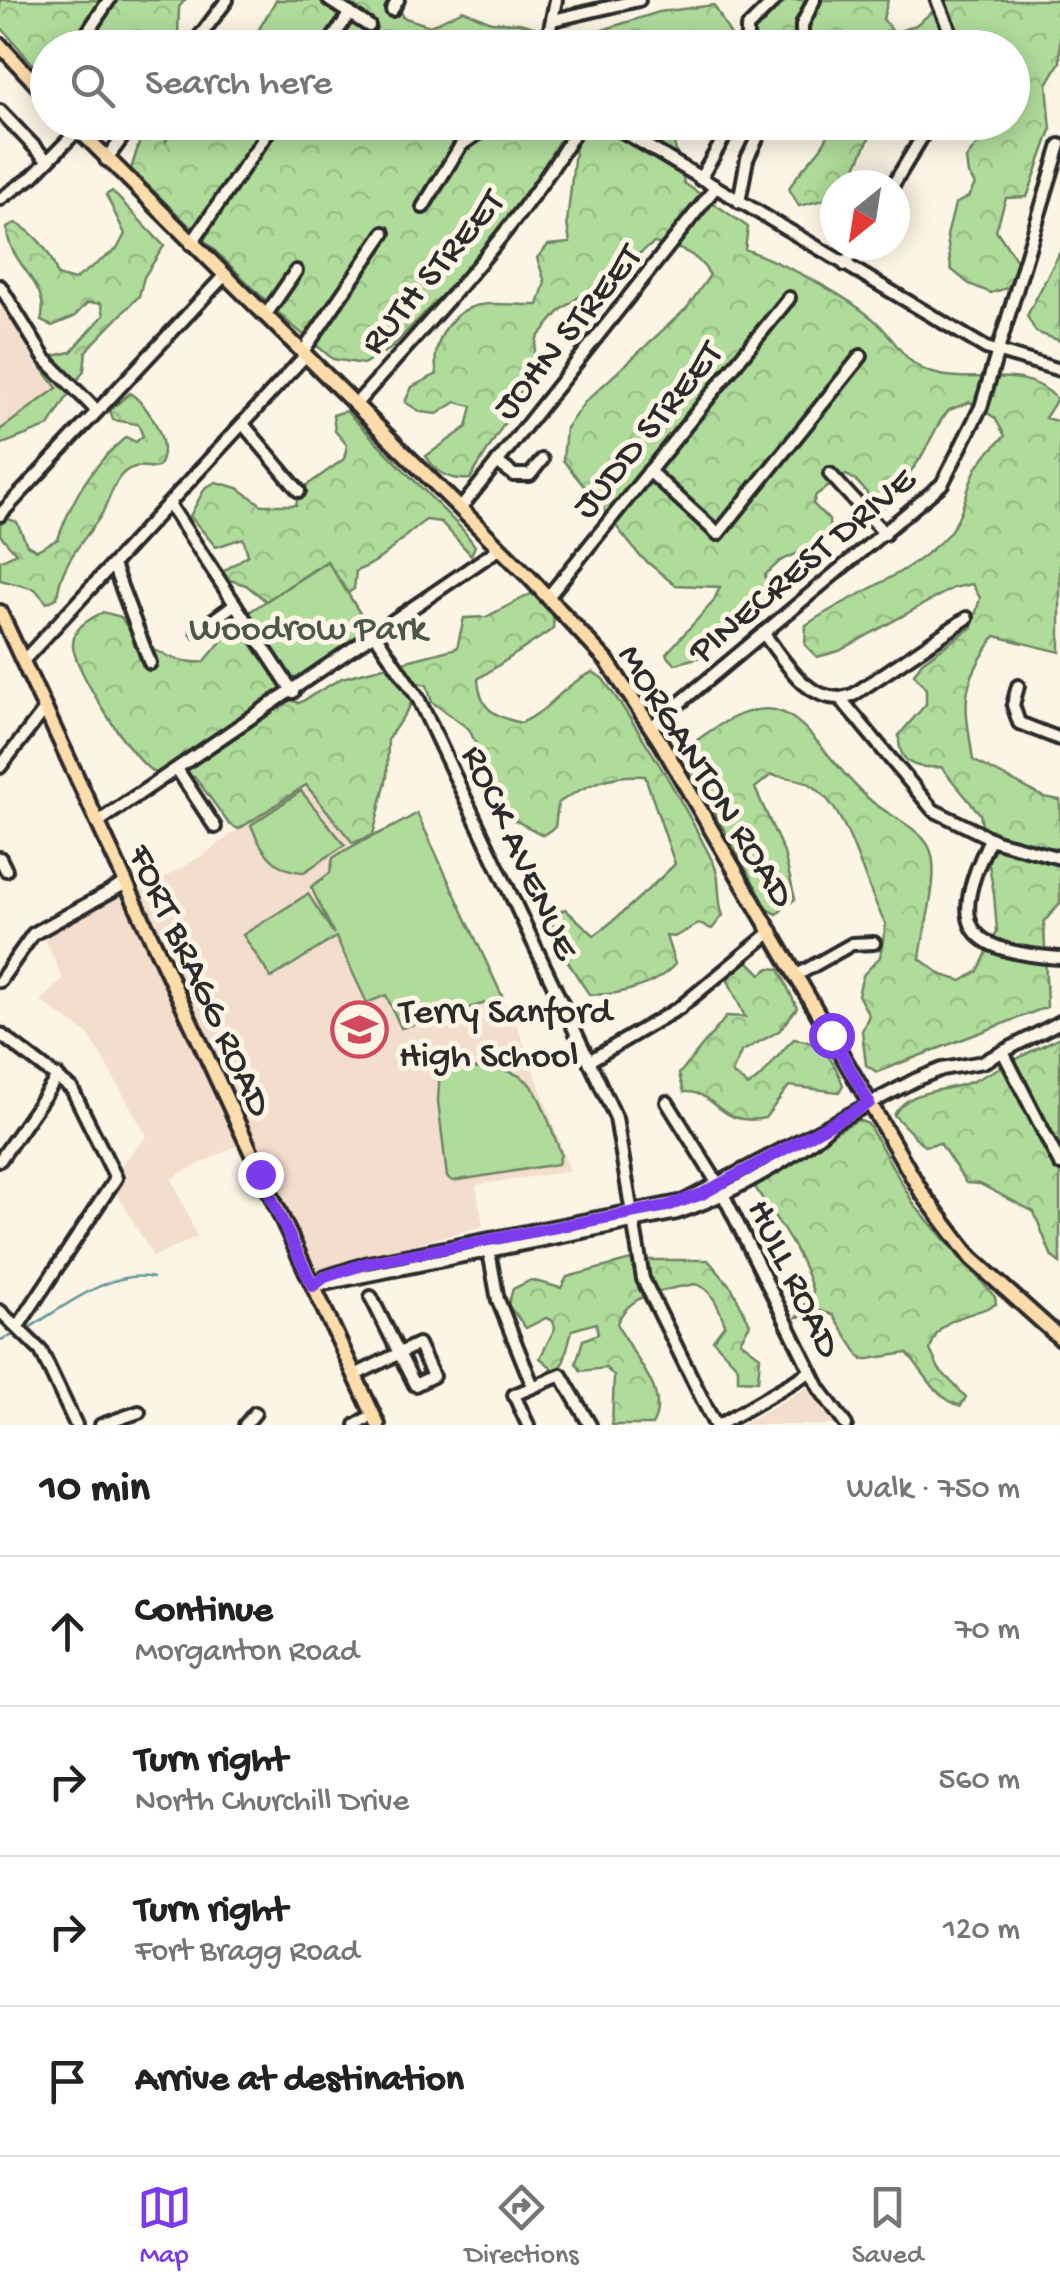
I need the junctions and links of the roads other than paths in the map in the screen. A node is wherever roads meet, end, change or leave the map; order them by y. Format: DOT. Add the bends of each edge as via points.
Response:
graph roads {
  1 [pos="108,0"];
  2 [pos="227,0"];
  3 [pos="329,0"];
  4 [pos="556,0"];
  5 [pos="638,0"];
  6 [pos="775,0"];
  7 [pos="814,0"];
  8 [pos="937,0"];
  9 [pos="350,13"];
  10 [pos="553,20"];
  11 [pos="369,26"];
  12 [pos="89,30"];
  13 [pos="204,30"];
  14 [pos="338,30"];
  15 [pos="550,30"];
  16 [pos="747,30"];
  17 [pos="802,30"];
  18 [pos="950,30"];
  19 [pos="0,45"];
  20 [pos="30,76"];
  21 [pos="0,111"];
  22 [pos="63,140"];
  23 [pos="88,140"];
  24 [pos="121,140"];
  25 [pos="262,140"];
  26 [pos="470,140"];
  27 [pos="571,140"];
  28 [pos="636,140"];
  29 [pos="723,140"];
  30 [pos="756,140"];
  31 [pos="920,140"];
  32 [pos="1060,145"];
  33 [pos="47,160"];
  34 [pos="106,160"];
  35 [pos="902,170"];
  36 [pos="700,179"];
  37 [pos="716,188"];
  38 [pos="0,200"];
  39 [pos="739,202"];
  40 [pos="423,206"];
  41 [pos="384,233"];
  42 [pos="191,244"];
  43 [pos="848,260"];
  44 [pos="845,265"];
  45 [pos="296,271"];
  46 [pos="224,276"];
  47 [pos="0,286"];
  48 [pos="789,298"];
  49 [pos="265,316"];
  50 [pos="998,352"];
  51 [pos="304,355"];
  52 [pos="861,356"];
  53 [pos="1060,370"];
  54 [pos="355,405"];
  55 [pos="98,411"];
  56 [pos="243,424"];
  57 [pos="542,460"];
  58 [pos="498,462"];
  59 [pos="649,471"];
  60 [pos="830,474"];
  61 [pos="299,490"];
  62 [pos="169,504"];
  63 [pos="460,509"];
  64 [pos="0,515"];
  65 [pos="885,534"];
  66 [pos="500,548"];
  67 [pos="113,565"];
  68 [pos="548,597"];
  69 [pos="235,604"];
  70 [pos="0,612"];
  71 [pos="967,618"];
  72 [pos="198,631"];
  73 [pos="763,632"];
  74 [pos="376,636"];
  75 [pos="23,661"];
  76 [pos="150,663"];
  77 [pos="1018,686"];
  78 [pos="294,692"];
  79 [pos="840,698"];
  80 [pos="45,709"];
  81 [pos="651,727"];
  82 [pos="1060,739"];
  83 [pos="0,767"];
  84 [pos="177,770"];
  85 [pos="98,822"];
  86 [pos="215,827"];
  87 [pos="990,839"];
  88 [pos="0,858"];
  89 [pos="1060,858"];
  90 [pos="6,870"];
  91 [pos="126,883"];
  92 [pos="772,931"];
  93 [pos="874,942"];
  94 [pos="1060,958"];
  95 [pos="798,976"];
  96 [pos="0,981"];
  97 [pos="1060,1022"];
  98 [pos="0,1034"];
  99 [pos="1003,1052"];
  100 [pos="588,1061"];
  101 [pos="58,1076"];
  102 [pos="667,1102"];
  103 [pos="869,1103"];
  104 [pos="1058,1158"];
  105 [pos="0,1160"];
  106 [pos="720,1189"];
  107 [pos="633,1218"];
  108 [pos="488,1245"];
  109 [pos="313,1286"];
  110 [pos="372,1297"];
  111 [pos="0,1310"];
  112 [pos="19,1325"];
  113 [pos="1060,1338"];
  114 [pos="810,1372"];
  115 [pos="354,1375"];
  116 [pos="532,1384"];
  117 [pos="139,1412"];
  118 [pos="255,1413"];
  119 [pos="376,1420"];
  120 [pos="76,1425"];
  121 [pos="101,1425"];
  122 [pos="246,1425"];
  123 [pos="356,1425"];
  124 [pos="528,1425"];
  125 [pos="590,1425"];
  126 [pos="717,1425"];
  127 [pos="846,1425"];
  1 -- 12 [label="street"];
  2 -- 13 [label="street"];
  3 -- 9 [label="street"];
  4 -- 10 [label="street"];
  5 -- 10 [label="street"];
  6 -- 16 [label="street"];
  7 -- 17 [label="street"];
  8 -- 18 [label="street"];
  9 -- 11 [label="street"];
  9 -- 14 [label="street"];
  10 -- 15 [label="street"];
  19 -- 20 [label="main road"];
  21 -- 33 [label="street"];
  22 -- 33 [label="street"];
  23 -- 34 [label="main road, MORGANTON ROAD"];
  24 -- 34 [label="street"];
  25 -- 42 [label="street"];
  26 -- 40 [label="street"];
  27 -- 54 [label="street, RUTH STREET" via="484,258"];
  28 -- 36 [label="street"];
  29 -- 36 [label="street"];
  30 -- 39 [label="street"];
  31 -- 35 [label="street"];
  32 -- 50 [label="street, PINECREST DRIVE"];
  33 -- 38 [label="street"];
  34 -- 42 [label="main road, MORGANTON ROAD"];
  36 -- 37 [label="street"];
  37 -- 39 [label="street"];
  37 -- 58 [label="street, JOHN STREET"];
  39 -- 44 [label="street"];
  41 -- 51 [label="street"];
  42 -- 46 [label="main road, MORGANTON ROAD"];
  43 -- 44 [label="street"];
  44 -- 50 [label="street"];
  45 -- 49 [label="street"];
  46 -- 49 [label="main road, MORGANTON ROAD"];
  46 -- 55 [label="street"];
  47 -- 55 [label="street" via="45,359"];
  48 -- 59 [label="street, JUDD STREET"];
  49 -- 51 [label="main road, MORGANTON ROAD"];
  50 -- 53 [label="street"];
  50 -- 65 [label="street, PINECREST DRIVE" via="953,468"];
  51 -- 54 [label="main road, MORGANTON ROAD"];
  51 -- 56 [label="street"];
  52 -- 59 [label="street" via="718,534"];
  54 -- 63 [label="main road, MORGANTON ROAD"];
  55 -- 64 [label="street"];
  56 -- 61 [label="street"];
  56 -- 62 [label="street"];
  57 -- 58 [label="street" via="530,475 518,476"];
  58 -- 63 [label="street, JOHN STREET"];
  59 -- 68 [label="street, JUDD STREET"];
  60 -- 65 [label="street"];
  62 -- 67 [label="street"];
  62 -- 69 [label="street"];
  63 -- 66 [label="main road, MORGANTON ROAD"];
  65 -- 73 [label="street, PINECREST DRIVE"];
  66 -- 68 [label="main road, MORGANTON ROAD"];
  66 -- 74 [label="street"];
  67 -- 75 [label="street"];
  67 -- 76 [label="street"];
  68 -- 81 [label="main road, MORGANTON ROAD" via="607,660"];
  69 -- 72 [label="street"];
  69 -- 78 [label="street"];
  70 -- 75 [label="main road, FORT BRAGG ROAD"];
  71 -- 79 [label="street"];
  73 -- 79 [label="street" via="802,682 822,696"];
  73 -- 81 [label="street, PINECREST DRIVE"];
  74 -- 78 [label="street"];
  74 -- 100 [label="street, ROCK AVENUE" via="418,698"];
  75 -- 80 [label="main road, FORT BRAGG ROAD"];
  77 -- 82 [label="street" via="1013,705 1019,722"];
  78 -- 84 [label="street"];
  79 -- 87 [label="street" via="922,800"];
  80 -- 83 [label="street"];
  80 -- 85 [label="main road, FORT BRAGG ROAD"];
  81 -- 92 [label="main road, MORGANTON ROAD"];
  84 -- 85 [label="street"];
  84 -- 86 [label="street"];
  85 -- 91 [label="main road, FORT BRAGG ROAD"];
  87 -- 89 [label="street"];
  87 -- 94 [label="street" via="969,886 973,928 1002,952"];
  88 -- 90 [label="street"];
  91 -- 96 [label="street" via="33,934"];
  91 -- 109 [label="main road, FORT BRAGG ROAD"];
  92 -- 95 [label="main road, MORGANTON ROAD"];
  92 -- 100 [label="street" via="680,1008"];
  93 -- 95 [label="street" via="852,944"];
  95 -- 103 [label="main road, MORGANTON ROAD"];
  97 -- 99 [label="street"];
  98 -- 101 [label="street"];
  99 -- 103 [label="street" via="974,1066 932,1072"];
  99 -- 104 [label="street"];
  100 -- 107 [label="street, ROCK AVENUE" via="616,1118"];
  101 -- 105 [label="street"];
  101 -- 112 [label="street" via="74,1093 116,1178"];
  102 -- 106 [label="street, HULL ROAD"];
  103 -- 106 [label="street"];
  103 -- 113 [label="main road, MORGANTON ROAD" via="956,1240"];
  106 -- 107 [label="street"];
  106 -- 114 [label="street, HULL ROAD"];
  107 -- 108 [label="street"];
  107 -- 126 [label="street, ROCK AVENUE" via="643,1279"];
  108 -- 109 [label="street"];
  108 -- 116 [label="street" via="498,1300"];
  109 -- 115 [label="main road, FORT BRAGG ROAD"];
  110 -- 115 [label="street" via="399,1353"];
  111 -- 112 [label="street"];
  112 -- 120 [label="street" via="41,1352"];
  114 -- 126 [label="street"];
  114 -- 127 [label="street, HULL ROAD"];
  115 -- 119 [label="main road, FORT BRAGG ROAD"];
  116 -- 124 [label="street" via="514,1395"];
  116 -- 125 [label="street" via="566,1376"];
  117 -- 121 [label="street"];
  118 -- 122 [label="street"];
  119 -- 123 [label="street"];
}
